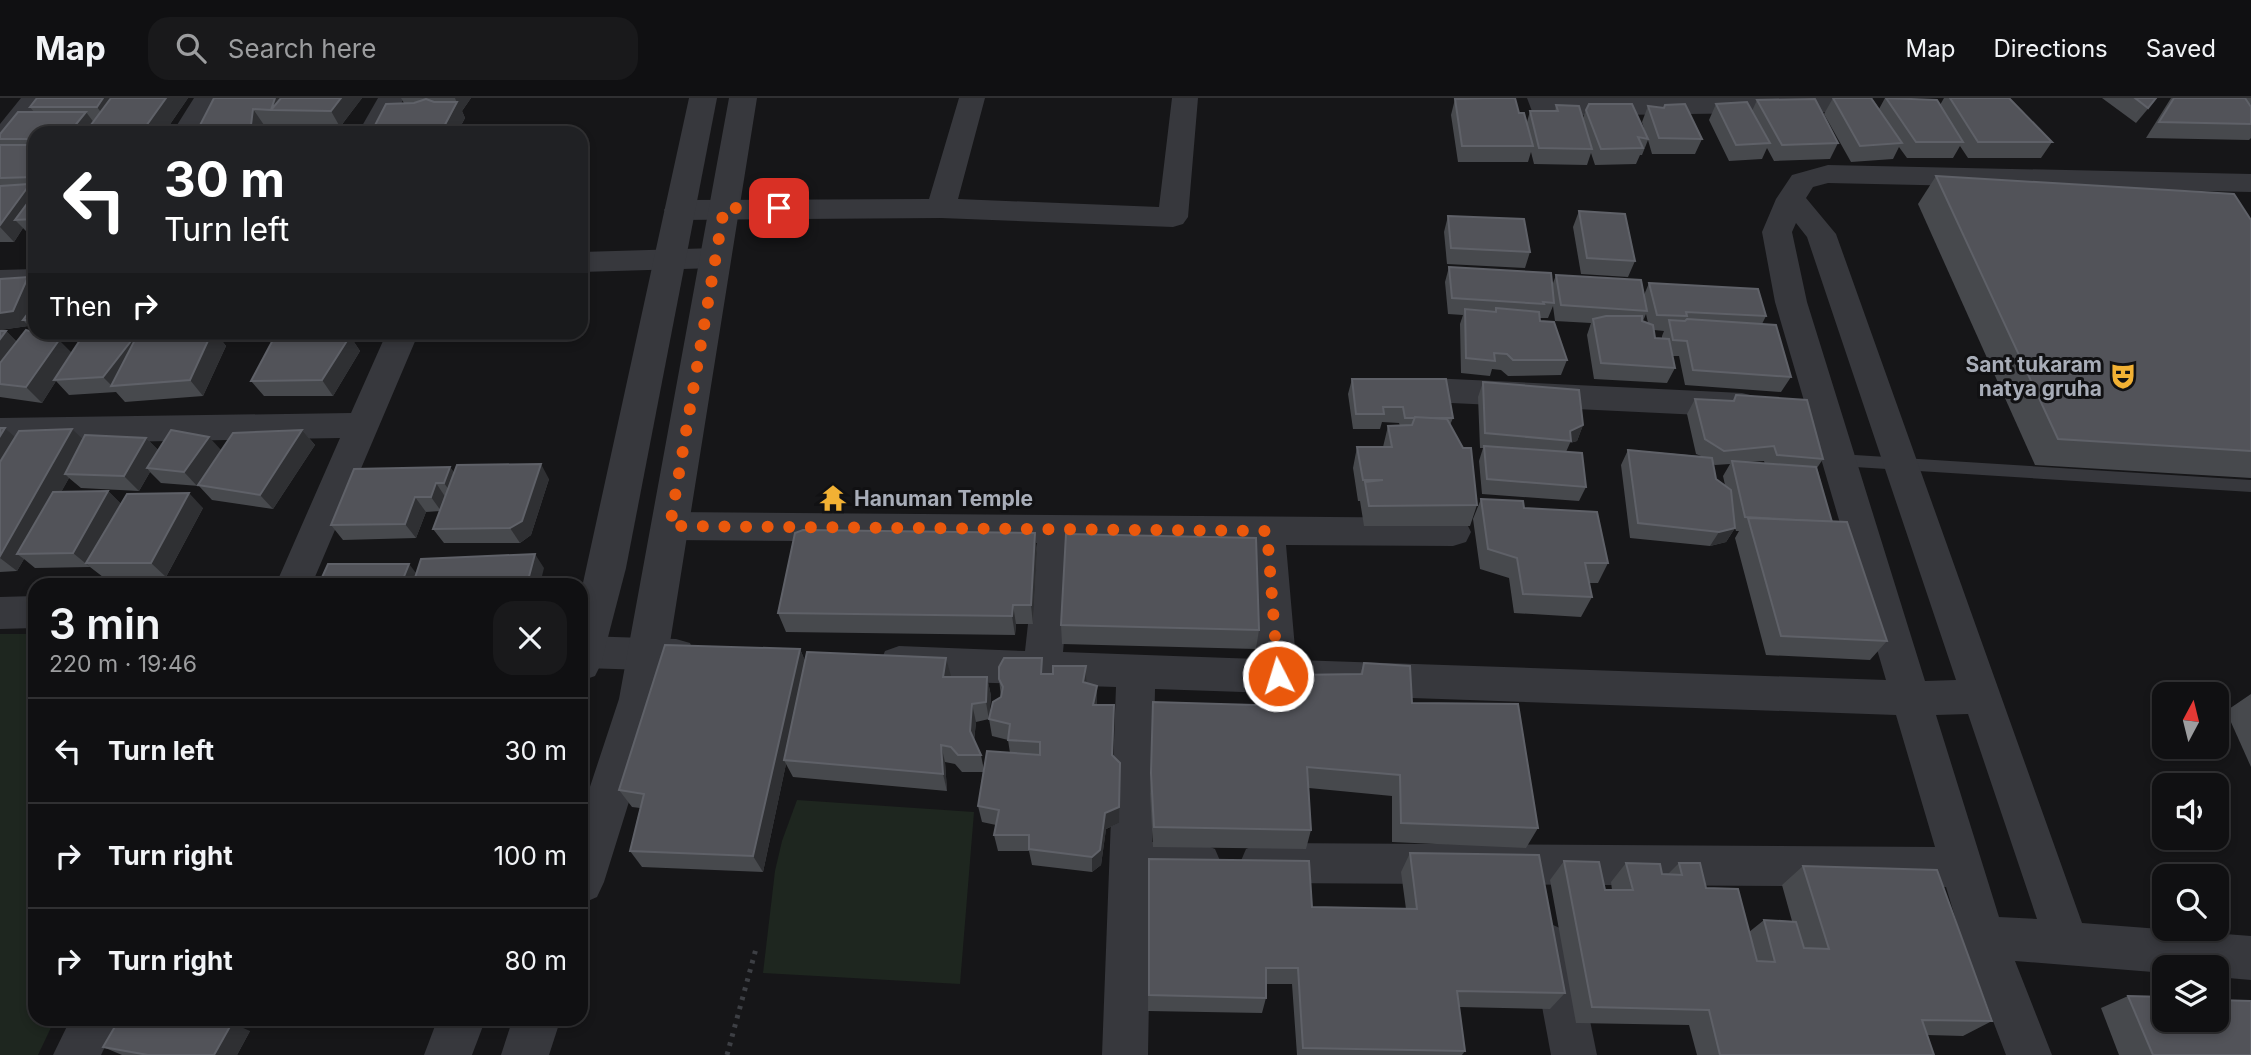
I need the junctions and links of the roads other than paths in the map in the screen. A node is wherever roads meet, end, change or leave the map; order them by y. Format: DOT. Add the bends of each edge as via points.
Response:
graph roads {
  1 [pos="35,98"];
  2 [pos="207,98"];
  3 [pos="391,98"];
  4 [pos="703,98"];
  5 [pos="743,98"];
  6 [pos="972,98"];
  7 [pos="1185,98"];
  8 [pos="1540,98"];
  9 [pos="1839,98"];
  10 [pos="190,126"];
  11 [pos="376,126"];
  12 [pos="0,143"];
  13 [pos="2251,183"];
  14 [pos="1791,199"];
  15 [pos="724,208"];
  16 [pos="941,208"];
  17 [pos="679,210"];
  18 [pos="716,258"];
  19 [pos="669,259"];
  20 [pos="588,262"];
  21 [pos="28,279"];
  22 [pos="0,281"];
  23 [pos="400,340"];
  24 [pos="1430,390"];
  25 [pos="1796,407"];
  26 [pos="363,425"];
  27 [pos="0,431"];
  28 [pos="1839,460"];
  29 [pos="1902,466"];
  30 [pos="2251,486"];
  31 [pos="670,526"];
  32 [pos="1057,529"];
  33 [pos="1267,531"];
  34 [pos="1453,532"];
  35 [pos="298,578"];
  36 [pos="28,612"];
  37 [pos="0,613"];
  38 [pos="588,639"];
  39 [pos="648,654"];
  40 [pos="716,656"];
  41 [pos="588,658"];
  42 [pos="865,662"];
  43 [pos="1042,668"];
  44 [pos="1136,671"];
  45 [pos="1278,676"];
  46 [pos="1982,697"];
  47 [pos="1911,698"];
  48 [pos="588,860"];
  49 [pos="1131,862"];
  50 [pos="1537,863"];
  51 [pos="1963,867"];
  52 [pos="1983,937"];
  53 [pos="2066,941"];
  54 [pos="2251,958"];
  55 [pos="92,1026"];
  56 [pos="459,1026"];
  57 [pos="534,1026"];
  58 [pos="76,1055"];
  59 [pos="448,1055"];
  60 [pos="525,1055"];
  61 [pos="1125,1055"];
  62 [pos="1574,1055"];
  63 [pos="2029,1055"];
  1 -- 12 [label="street"];
  2 -- 10 [label="street"];
  3 -- 11 [label="street"];
  4 -- 17 [label="street"];
  5 -- 15 [label="street"];
  6 -- 16 [label="street"];
  7 -- 16 [label="street" via="1173,217"];
  8 -- 9 [label="street" via="1543,108 1846,104"];
  13 -- 14 [label="street" via="1828,174 1802,181"];
  14 -- 25 [label="street" via="1777,232 1778,302"];
  14 -- 29 [label="street" via="1821,234"];
  15 -- 16 [label="street"];
  15 -- 17 [label="street"];
  15 -- 18 [label="street"];
  17 -- 19 [label="street"];
  18 -- 19 [label="street"];
  18 -- 31 [label="street"];
  19 -- 20 [label="street"];
  19 -- 38 [label="street" via="607,568"];
  21 -- 22 [label="street"];
  23 -- 26 [label="street"];
  24 -- 25 [label="street"];
  25 -- 28 [label="street"];
  26 -- 27 [label="street"];
  26 -- 35 [label="street"];
  28 -- 29 [label="lane"];
  28 -- 47 [label="street"];
  29 -- 30 [label="lane"];
  29 -- 46 [label="street"];
  31 -- 32 [label="street"];
  31 -- 39 [label="street"];
  32 -- 33 [label="street"];
  32 -- 43 [label="street"];
  33 -- 34 [label="street"];
  33 -- 45 [label="street"];
  36 -- 37 [label="street"];
  39 -- 40 [label="street"];
  39 -- 41 [label="street"];
  39 -- 48 [label="street" via="640,699"];
  42 -- 43 [label="street"];
  43 -- 44 [label="street"];
  44 -- 45 [label="street"];
  44 -- 49 [label="street"];
  45 -- 47 [label="street"];
  46 -- 47 [label="street"];
  46 -- 53 [label="street"];
  47 -- 51 [label="street"];
  49 -- 50 [label="street"];
  49 -- 61 [label="street"];
  50 -- 51 [label="street"];
  50 -- 62 [label="street"];
  51 -- 52 [label="street"];
  52 -- 53 [label="street"];
  52 -- 63 [label="street"];
  53 -- 54 [label="street"];
  55 -- 58 [label="street"];
  56 -- 59 [label="street"];
  57 -- 60 [label="street"];
}
